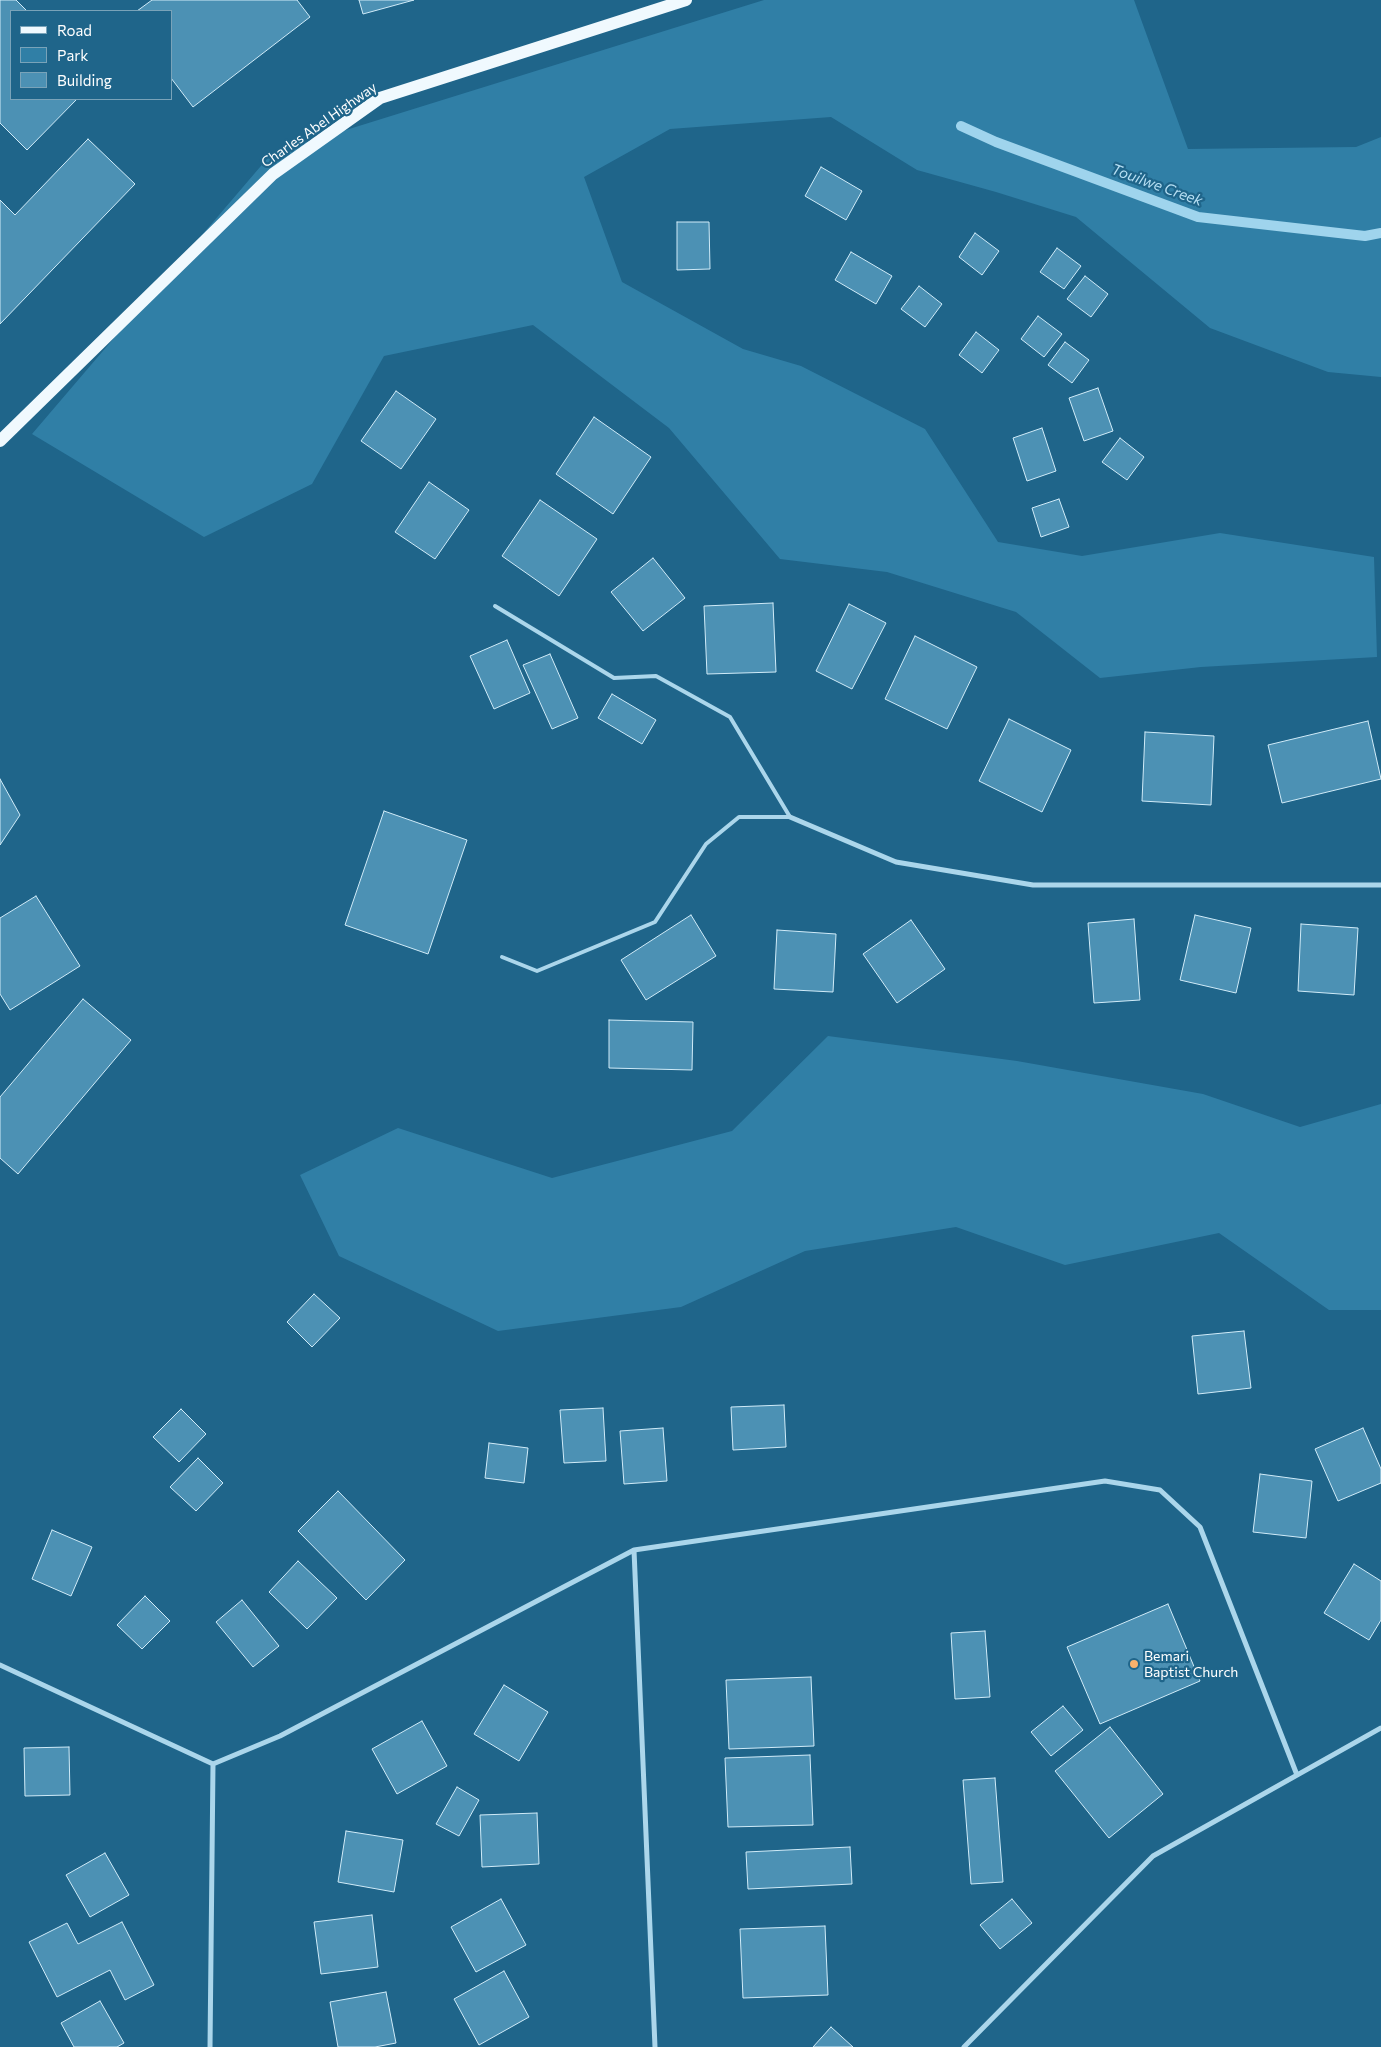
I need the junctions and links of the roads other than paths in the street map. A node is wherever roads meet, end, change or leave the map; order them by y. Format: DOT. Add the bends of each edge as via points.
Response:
graph roads {
  1 [pos="686,0"];
  2 [pos="0,441"];
  3 [pos="495,606"];
  4 [pos="790,818"];
  5 [pos="1381,885"];
  6 [pos="502,957"];
  7 [pos="634,1550"];
  8 [pos="0,1665"];
  9 [pos="1381,1728"];
  10 [pos="213,1764"];
  11 [pos="1297,1775"];
  12 [pos="210,2047"];
  13 [pos="656,2047"];
  14 [pos="964,2047"];
  1 -- 2 [label="main road, Charles Abel Highway" via="380,98 273,174"];
  3 -- 4 [label="lane" via="614,678 656,676 730,717"];
  4 -- 5 [label="street" via="896,862 1033,885"];
  4 -- 6 [label="lane" via="739,817 706,844 655,922 537,972"];
  7 -- 10 [label="street" via="280,1736"];
  7 -- 11 [label="street" via="1105,1481 1160,1490 1200,1527"];
  7 -- 13 [label="street"];
  8 -- 10 [label="street"];
  9 -- 11 [label="street"];
  10 -- 12 [label="street"];
  11 -- 14 [label="street" via="1153,1856"];
}
